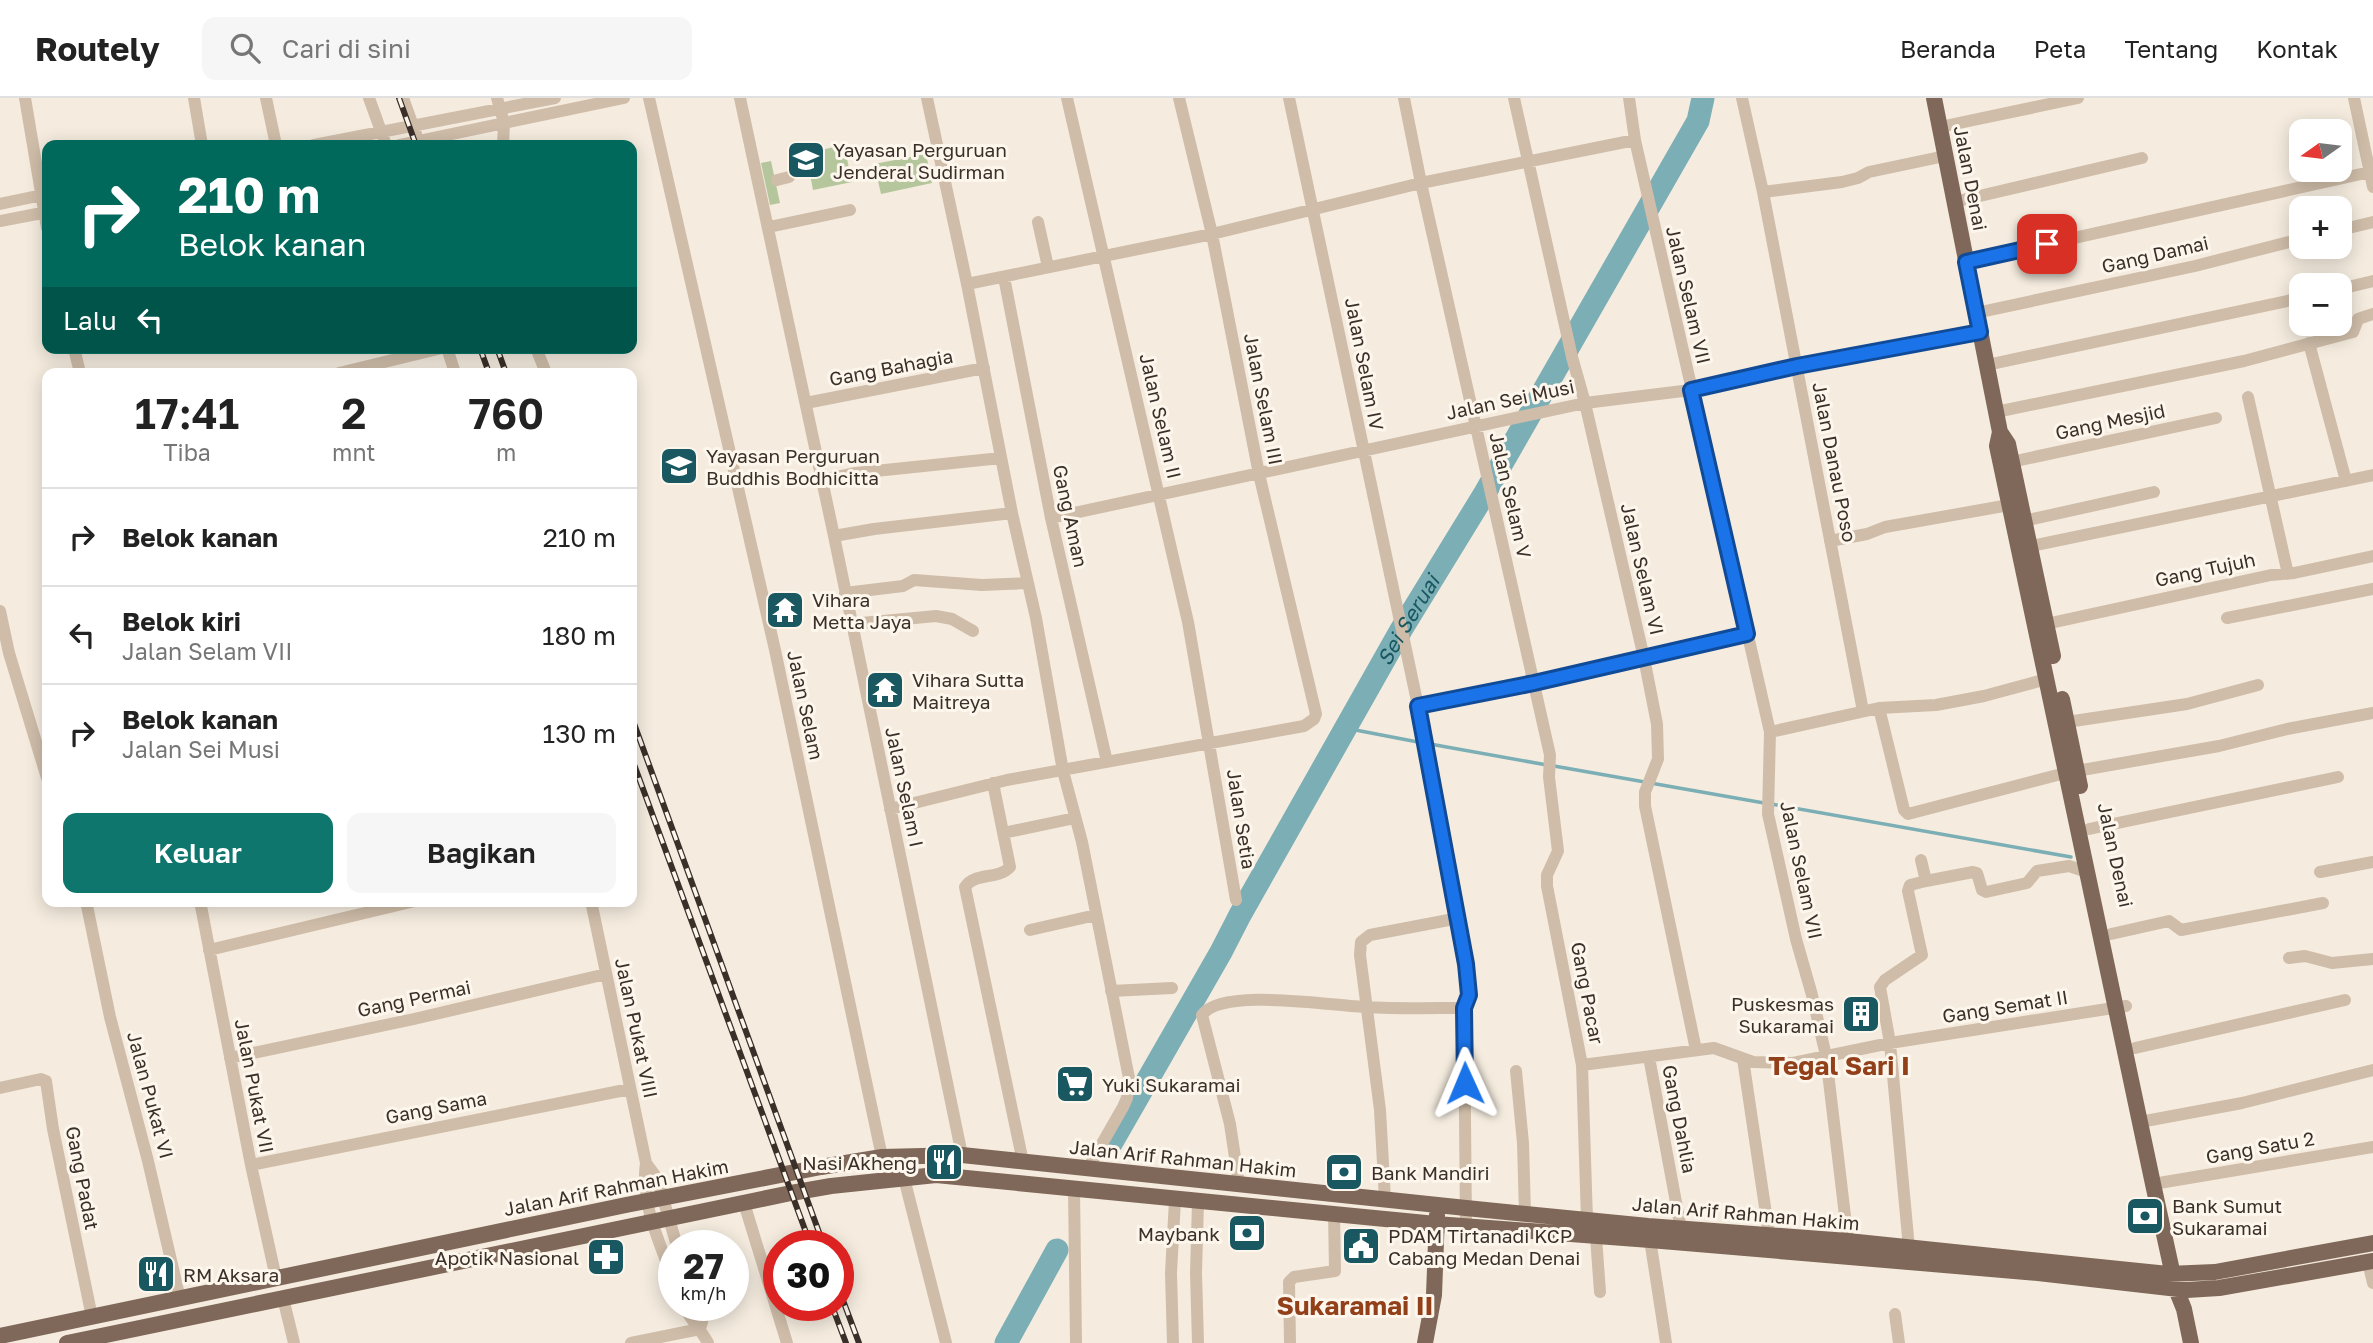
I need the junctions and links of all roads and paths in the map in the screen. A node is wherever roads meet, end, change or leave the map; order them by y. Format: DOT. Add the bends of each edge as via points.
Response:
graph roads {
  1 [pos="24,98"];
  2 [pos="194,98"];
  3 [pos="266,98"];
  4 [pos="369,98"];
  5 [pos="403,98"];
  6 [pos="555,98"];
  7 [pos="624,98"];
  8 [pos="649,98"];
  9 [pos="740,98"];
  10 [pos="927,98"];
  11 [pos="1068,98"];
  12 [pos="1179,98"];
  13 [pos="1289,98"];
  14 [pos="1404,98"];
  15 [pos="1514,98"];
  16 [pos="1629,98"];
  17 [pos="1742,98"];
  18 [pos="1934,98"];
  19 [pos="2078,98"];
  20 [pos="2354,98"];
  21 [pos="499,104"];
  22 [pos="2373,119"];
  23 [pos="2359,121"];
  24 [pos="504,123"];
  25 [pos="412,127"];
  26 [pos="1940,127"];
  27 [pos="379,139"];
  28 [pos="201,140"];
  29 [pos="275,140"];
  30 [pos="418,140"];
  31 [pos="424,140"];
  32 [pos="503,140"];
  33 [pos="1635,140"];
  34 [pos="1945,156"];
  35 [pos="2142,158"];
  36 [pos="1527,161"];
  37 [pos="2370,172"];
  38 [pos="1420,183"];
  39 [pos="42,185"];
  40 [pos="2373,187"];
  41 [pos="1763,192"];
  42 [pos="42,195"];
  43 [pos="1954,202"];
  44 [pos="0,204"];
  45 [pos="850,210"];
  46 [pos="1314,210"];
  47 [pos="42,213"];
  48 [pos="0,221"];
  49 [pos="1038,222"];
  50 [pos="2373,222"];
  51 [pos="769,227"];
  52 [pos="2352,227"];
  53 [pos="1212,234"];
  54 [pos="2289,242"];
  55 [pos="1103,257"];
  56 [pos="1966,262"];
  57 [pos="1048,267"];
  58 [pos="1004,277"];
  59 [pos="2373,281"];
  60 [pos="967,284"];
  61 [pos="2352,286"];
  62 [pos="2289,301"];
  63 [pos="1976,313"];
  64 [pos="2373,314"];
  65 [pos="1980,332"];
  66 [pos="2309,343"];
  67 [pos="420,354"];
  68 [pos="1987,365"];
  69 [pos="1797,366"];
  70 [pos="360,368"];
  71 [pos="984,369"];
  72 [pos="1691,390"];
  73 [pos="2248,397"];
  74 [pos="806,403"];
  75 [pos="1585,403"];
  76 [pos="1996,412"];
  77 [pos="2217,418"];
  78 [pos="1475,426"];
  79 [pos="2000,432"];
  80 [pos="1362,449"];
  81 [pos="1001,458"];
  82 [pos="2011,462"];
  83 [pos="1259,474"];
  84 [pos="2373,475"];
  85 [pos="822,480"];
  86 [pos="2346,481"];
  87 [pos="2154,492"];
  88 [pos="1160,495"];
  89 [pos="2272,496"];
  90 [pos="2009,505"];
  91 [pos="1012,513"];
  92 [pos="1051,517"];
  93 [pos="2024,521"];
  94 [pos="834,536"];
  95 [pos="1830,541"];
  96 [pos="2024,548"];
  97 [pos="2373,556"];
  98 [pos="2288,574"];
  99 [pos="1028,583"];
  100 [pos="2373,589"];
  101 [pos="845,593"];
  102 [pos="0,611"];
  103 [pos="2227,618"];
  104 [pos="851,624"];
  105 [pos="2046,624"];
  106 [pos="974,631"];
  107 [pos="1747,634"];
  108 [pos="1644,658"];
  109 [pos="2047,679"];
  110 [pos="1534,683"];
  111 [pos="2258,685"];
  112 [pos="1418,706"];
  113 [pos="1879,708"];
  114 [pos="1863,711"];
  115 [pos="2373,713"];
  116 [pos="2067,722"];
  117 [pos="1770,732"];
  118 [pos="1210,744"];
  119 [pos="42,762"];
  120 [pos="1107,762"];
  121 [pos="1063,771"];
  122 [pos="2071,773"];
  123 [pos="1549,777"];
  124 [pos="2338,777"];
  125 [pos="993,783"];
  126 [pos="890,809"];
  127 [pos="1075,818"];
  128 [pos="2089,829"];
  129 [pos="1003,834"];
  130 [pos="1921,860"];
  131 [pos="2373,862"];
  132 [pos="2092,871"];
  133 [pos="2320,872"];
  134 [pos="1926,881"];
  135 [pos="1236,900"];
  136 [pos="2323,903"];
  137 [pos="87,907"];
  138 [pos="201,907"];
  139 [pos="390,907"];
  140 [pos="592,907"];
  141 [pos="1096,915"];
  142 [pos="1459,918"];
  143 [pos="1030,930"];
  144 [pos="2111,933"];
  145 [pos="209,950"];
  146 [pos="2289,958"];
  147 [pos="2373,960"];
  148 [pos="606,974"];
  149 [pos="1172,988"];
  150 [pos="1111,991"];
  151 [pos="2345,1000"];
  152 [pos="2121,1007"];
  153 [pos="1368,1008"];
  154 [pos="1464,1008"];
  155 [pos="1890,1043"];
  156 [pos="2135,1048"];
  157 [pos="1696,1050"];
  158 [pos="1826,1056"];
  159 [pos="1649,1057"];
  160 [pos="230,1058"];
  161 [pos="1743,1059"];
  162 [pos="1582,1065"];
  163 [pos="2373,1070"];
  164 [pos="1516,1071"];
  165 [pos="6,1087"];
  166 [pos="630,1089"];
  167 [pos="2145,1121"];
  168 [pos="2373,1147"];
  169 [pos="962,1155"];
  170 [pos="882,1157"];
  171 [pos="1023,1162"];
  172 [pos="251,1165"];
  173 [pos="1087,1170"];
  174 [pos="904,1178"];
  175 [pos="2158,1183"];
  176 [pos="1239,1184"];
  177 [pos="1074,1188"];
  178 [pos="1385,1199"];
  179 [pos="655,1200"];
  180 [pos="1175,1200"];
  181 [pos="1198,1202"];
  182 [pos="744,1203"];
  183 [pos="1439,1205"];
  184 [pos="1466,1208"];
  185 [pos="1334,1213"];
  186 [pos="1525,1213"];
  187 [pos="660,1220"];
  188 [pos="1587,1220"];
  189 [pos="1436,1224"];
  190 [pos="1466,1226"];
  191 [pos="1681,1229"];
  192 [pos="662,1230"];
  193 [pos="667,1230"];
  194 [pos="1649,1233"];
  195 [pos="1769,1234"];
  196 [pos="1596,1237"];
  197 [pos="1848,1241"];
  198 [pos="2373,1243"];
  199 [pos="1909,1248"];
  200 [pos="2371,1261"];
  201 [pos="1171,1273"];
  202 [pos="1196,1273"];
  203 [pos="276,1278"];
  204 [pos="2180,1282"];
  205 [pos="2373,1283"];
  206 [pos="1600,1292"];
  207 [pos="284,1298"];
  208 [pos="180,1299"];
  209 [pos="1895,1314"];
  210 [pos="92,1317"];
  211 [pos="691,1321"];
  212 [pos="703,1321"];
  213 [pos="67,1322"];
  214 [pos="700,1329"];
  215 [pos="0,1336"];
  216 [pos="69,1343"];
  217 [pos="294,1343"];
  218 [pos="631,1343"];
  219 [pos="708,1343"];
  220 [pos="787,1343"];
  221 [pos="946,1343"];
  222 [pos="1076,1343"];
  223 [pos="1173,1343"];
  224 [pos="1198,1343"];
  225 [pos="1290,1343"];
  226 [pos="1425,1343"];
  227 [pos="1666,1343"];
  228 [pos="1899,1343"];
  229 [pos="2191,1343"];
  1 -- 39 [label="street"];
  2 -- 28 [label="street"];
  3 -- 29 [label="street"];
  4 -- 27 [label="street"];
  5 -- 25 [label="street"];
  6 -- 21 [label="street"];
  7 -- 24 [label="street"];
  8 -- 170 [label="street, Jalan Selam" via="775,650"];
  9 -- 51 [label="street, Jalan Selam I"];
  10 -- 60 [label="street"];
  11 -- 55 [label="street, Jalan Selam II"];
  12 -- 53 [label="street, Jalan Selam III"];
  13 -- 46 [label="street, Jalan Selam IV"];
  14 -- 38 [label="street, Jalan Selam V"];
  15 -- 36 [label="street, Jalan Selam VI"];
  16 -- 33 [label="street, Jalan Selam VII"];
  17 -- 41 [label="street, Jalan Danau Poso"];
  18 -- 26 [label="main road, Jalan Denai"];
  19 -- 26 [label="street"];
  20 -- 23 [label="street"];
  21 -- 24 [label="street"];
  21 -- 25 [label="street"];
  22 -- 23 [label="street"];
  23 -- 37 [label="street"];
  24 -- 31 [label="street"];
  24 -- 32 [label="street"];
  25 -- 27 [label="street"];
  25 -- 30 [label="street"];
  26 -- 34 [label="main road, Jalan Denai"];
  33 -- 36 [label="street"];
  33 -- 72 [label="street, Jalan Selam VII"];
  34 -- 41 [label="street" via="1842,182"];
  34 -- 43 [label="main road, Jalan Denai"];
  35 -- 43 [label="street"];
  36 -- 38 [label="street"];
  36 -- 75 [label="street, Jalan Selam VI"];
  37 -- 40 [label="street"];
  37 -- 56 [label="street"];
  38 -- 46 [label="street"];
  38 -- 78 [label="street, Jalan Selam V"];
  41 -- 69 [label="street, Jalan Danau Poso"];
  42 -- 44 [label="street"];
  43 -- 56 [label="main road, Jalan Denai"];
  45 -- 51 [label="street"];
  46 -- 53 [label="street"];
  46 -- 80 [label="street, Jalan Selam IV"];
  47 -- 48 [label="street"];
  49 -- 57 [label="street"];
  50 -- 52 [label="street"];
  51 -- 74 [label="street, Jalan Selam I"];
  53 -- 55 [label="street"];
  53 -- 83 [label="street, Jalan Selam III"];
  54 -- 63 [label="street, Gang Damai"];
  55 -- 57 [label="street"];
  55 -- 88 [label="street, Jalan Selam II"];
  56 -- 63 [label="main road, Jalan Denai"];
  57 -- 58 [label="street"];
  58 -- 60 [label="street"];
  58 -- 92 [label="street, Gang Aman"];
  59 -- 61 [label="street"];
  60 -- 71 [label="street"];
  62 -- 68 [label="street"];
  63 -- 65 [label="main road, Jalan Denai"];
  64 -- 66 [label="street" via="2358,319 2353,332"];
  65 -- 68 [label="main road, Jalan Denai"];
  65 -- 69 [label="street, Jalan Sei Musi"];
  66 -- 76 [label="street" via="2244,361"];
  66 -- 86 [label="street"];
  67 -- 70 [label="street"];
  68 -- 76 [label="main road, Jalan Denai"];
  69 -- 72 [label="street, Jalan Sei Musi"];
  69 -- 95 [label="street, Jalan Danau Poso"];
  71 -- 74 [label="street, Gang Bahagia"];
  71 -- 81 [label="street"];
  72 -- 75 [label="street, Jalan Sei Musi"];
  72 -- 107 [label="street, Jalan Selam VII"];
  73 -- 89 [label="street"];
  74 -- 85 [label="street, Jalan Selam I"];
  75 -- 78 [label="street, Jalan Sei Musi"];
  75 -- 108 [label="street, Jalan Selam VI"];
  76 -- 79 [label="main road, Jalan Denai"];
  77 -- 82 [label="street, Gang Mesjid"];
  78 -- 80 [label="street, Jalan Sei Musi"];
  78 -- 110 [label="street, Jalan Selam V"];
  79 -- 82 [label="main road, Jalan Denai" via="2007,440"];
  79 -- 90 [label="main road, Jalan Denai" via="1997,446"];
  80 -- 83 [label="street, Jalan Sei Musi"];
  80 -- 112 [label="street, Jalan Selam IV"];
  81 -- 85 [label="street"];
  81 -- 91 [label="street"];
  82 -- 93 [label="main road, Jalan Denai"];
  83 -- 88 [label="street, Jalan Sei Musi"];
  83 -- 118 [label="street, Jalan Selam III" via="1316,706 1314,719 1304,726"];
  84 -- 86 [label="street"];
  85 -- 94 [label="street, Jalan Selam I"];
  86 -- 89 [label="street"];
  87 -- 93 [label="street"];
  88 -- 92 [label="street, Jalan Sei Musi"];
  88 -- 118 [label="street, Jalan Selam II"];
  89 -- 96 [label="street"];
  89 -- 98 [label="street"];
  90 -- 95 [label="street"];
  90 -- 96 [label="main road, Jalan Denai"];
  91 -- 94 [label="street"];
  91 -- 99 [label="street"];
  92 -- 120 [label="street, Gang Aman"];
  93 -- 96 [label="main road, Jalan Denai"];
  94 -- 101 [label="street, Jalan Selam I"];
  95 -- 114 [label="street, Jalan Danau Poso"];
  96 -- 105 [label="main road, Jalan Denai"];
  96 -- 109 [label="main road, Jalan Denai"];
  97 -- 98 [label="street, Gang Tujuh"];
  98 -- 105 [label="street, Gang Tujuh"];
  99 -- 101 [label="street" via="914,580 903,586"];
  99 -- 121 [label="street"];
  100 -- 103 [label="street"];
  101 -- 104 [label="street, Jalan Selam I"];
  102 -- 119 [label="street"];
  104 -- 106 [label="street" via="936,616"];
  104 -- 126 [label="street, Jalan Selam I"];
  105 -- 116 [label="main road, Jalan Denai"];
  107 -- 108 [label="street"];
  107 -- 117 [label="street, Jalan Selam VII"];
  108 -- 110 [label="street"];
  108 -- 157 [label="street, Jalan Selam VI" via="1657,724 1658,759 1644,792 1644,806"];
  109 -- 113 [label="street" via="1936,705"];
  109 -- 122 [label="main road, Jalan Denai"];
  110 -- 112 [label="street"];
  110 -- 123 [label="street, Jalan Selam V"];
  111 -- 116 [label="street" via="2187,704"];
  112 -- 142 [label="street, Jalan Selam IV"];
  113 -- 114 [label="street"];
  113 -- 122 [label="street" via="1905,813"];
  114 -- 117 [label="street"];
  115 -- 122 [label="street"];
  116 -- 122 [label="main road, Jalan Denai"];
  117 -- 158 [label="street, Jalan Selam VII" via="1768,814"];
  118 -- 120 [label="street"];
  118 -- 135 [label="street, Jalan Setia"];
  120 -- 121 [label="street"];
  121 -- 125 [label="street"];
  121 -- 127 [label="street"];
  122 -- 128 [label="main road, Jalan Denai"];
  122 -- 132 [label="main road, Jalan Denai"];
  123 -- 162 [label="street, Gang Pacar" via="1558,851 1547,886"];
  124 -- 128 [label="street"];
  125 -- 126 [label="street"];
  125 -- 129 [label="street"];
  126 -- 169 [label="street, Jalan Selam I"];
  127 -- 129 [label="street"];
  127 -- 141 [label="street"];
  128 -- 132 [label="main road, Jalan Denai"];
  129 -- 171 [label="street" via="1008,870 973,879 965,887"];
  130 -- 134 [label="street"];
  131 -- 133 [label="street"];
  132 -- 134 [label="street" via="2069,866 2037,870 2027,883 1986,892 1973,872"];
  132 -- 144 [label="main road, Jalan Denai"];
  132 -- 152 [label="main road, Jalan Denai"];
  134 -- 155 [label="street" via="1910,885 1908,891 1922,955 1880,987"];
  136 -- 144 [label="street" via="2180,930 2169,922"];
  137 -- 208 [label="street, Jalan Pukat VI"];
  138 -- 145 [label="street, Jalan Pukat VII"];
  139 -- 145 [label="street"];
  140 -- 148 [label="street, Jalan Pukat VIII"];
  141 -- 143 [label="street"];
  141 -- 150 [label="street"];
  142 -- 153 [label="street" via="1370,935 1361,942"];
  142 -- 154 [label="street, Jalan Selam IV" via="1469,995"];
  144 -- 152 [label="main road, Jalan Denai"];
  145 -- 160 [label="street, Jalan Pukat VII"];
  146 -- 147 [label="street" via="2305,956 2332,963"];
  148 -- 160 [label="street, Gang Permai"];
  148 -- 166 [label="street, Jalan Pukat VIII"];
  149 -- 150 [label="street"];
  150 -- 173 [label="street" via="1129,1090"];
  151 -- 156 [label="street"];
  152 -- 155 [label="street, Gang Semat II"];
  152 -- 156 [label="main road, Jalan Denai"];
  152 -- 167 [label="main road, Jalan Denai"];
  153 -- 154 [label="street"];
  153 -- 176 [label="street" via="1257,999 1204,1011"];
  153 -- 178 [label="street"];
  154 -- 184 [label="street, Jalan Selam IV"];
  155 -- 158 [label="street, Gang Semat II"];
  155 -- 199 [label="street"];
  156 -- 167 [label="main road, Jalan Denai"];
  157 -- 159 [label="street, Gang Semat II"];
  157 -- 161 [label="street, Gang Semat II" via="1714,1048"];
  158 -- 161 [label="street, Gang Semat II" via="1793,1063"];
  158 -- 197 [label="street, Jalan Selam VII"];
  159 -- 162 [label="street, Gang Semat II"];
  159 -- 191 [label="street, Gang Dahlia"];
  160 -- 172 [label="street, Jalan Pukat VII"];
  161 -- 195 [label="street"];
  162 -- 188 [label="street, Gang Pacar"];
  163 -- 167 [label="street" via="2242,1103"];
  164 -- 186 [label="street"];
  165 -- 210 [label="street, Gang Padat" via="46,1081"];
  166 -- 172 [label="street, Gang Sama"];
  166 -- 179 [label="street, Jalan Pukat VIII" via="646,1163 643,1182"];
  167 -- 175 [label="main road, Jalan Denai"];
  168 -- 175 [label="street, Gang Satu 2"];
  169 -- 170 [label="main road, Jalan Arif Rahman Hakim"];
  169 -- 171 [label="main road, Jalan Arif Rahman Hakim"];
  170 -- 179 [label="main road, Jalan Arif Rahman Hakim"];
  171 -- 173 [label="main road, Jalan Arif Rahman Hakim"];
  172 -- 203 [label="street, Jalan Pukat VII"];
  173 -- 176 [label="main road, Jalan Arif Rahman Hakim"];
  174 -- 177 [label="main road, Jalan Arif Rahman Hakim" via="936,1175"];
  174 -- 182 [label="main road, Jalan Arif Rahman Hakim"];
  174 -- 221 [label="street"];
  175 -- 204 [label="main road, Jalan Denai"];
  176 -- 178 [label="main road, Jalan Arif Rahman Hakim"];
  177 -- 180 [label="main road, Jalan Arif Rahman Hakim"];
  177 -- 222 [label="street"];
  178 -- 183 [label="main road, Jalan Arif Rahman Hakim"];
  179 -- 187 [label="street, Jalan Pukat VIII"];
  179 -- 203 [label="main road, Jalan Arif Rahman Hakim"];
  180 -- 181 [label="main road, Jalan Arif Rahman Hakim"];
  180 -- 201 [label="street"];
  181 -- 185 [label="main road, Jalan Arif Rahman Hakim"];
  181 -- 202 [label="street"];
  182 -- 187 [label="main road, Jalan Arif Rahman Hakim"];
  182 -- 220 [label="street"];
  183 -- 184 [label="main road, Jalan Arif Rahman Hakim"];
  183 -- 189 [label="main road"];
  184 -- 186 [label="main road, Jalan Arif Rahman Hakim"];
  184 -- 190 [label="street, Jalan Selam IV"];
  185 -- 189 [label="main road, Jalan Arif Rahman Hakim"];
  185 -- 225 [label="street" via="1335,1271 1294,1277 1289,1282"];
  186 -- 188 [label="main road, Jalan Arif Rahman Hakim"];
  187 -- 192 [label="street"];
  187 -- 193 [label="street"];
  187 -- 207 [label="main road, Jalan Arif Rahman Hakim"];
  188 -- 194 [label="main road, Jalan Arif Rahman Hakim"];
  189 -- 190 [label="main road, Jalan Arif Rahman Hakim"];
  189 -- 226 [label="main road" via="1434,1295"];
  190 -- 196 [label="main road, Jalan Arif Rahman Hakim"];
  191 -- 194 [label="main road, Jalan Arif Rahman Hakim"];
  191 -- 195 [label="main road, Jalan Arif Rahman Hakim"];
  194 -- 196 [label="main road, Jalan Arif Rahman Hakim"];
  194 -- 204 [label="main road, Jalan Arif Rahman Hakim" via="2038,1273"];
  194 -- 227 [label="street"];
  195 -- 197 [label="main road, Jalan Arif Rahman Hakim"];
  196 -- 206 [label="street"];
  197 -- 199 [label="main road, Jalan Arif Rahman Hakim"];
  198 -- 204 [label="main road, Jalan Arif Rahman Hakim"];
  199 -- 204 [label="main road, Jalan Arif Rahman Hakim"];
  200 -- 204 [label="main road, Jalan Arif Rahman Hakim" via="2219,1288"];
  200 -- 205 [label="street"];
  201 -- 202 [label="street"];
  201 -- 223 [label="street"];
  202 -- 224 [label="street"];
  203 -- 208 [label="main road, Jalan Arif Rahman Hakim"];
  204 -- 229 [label="main road, Jalan Denai"];
  207 -- 216 [label="main road, Jalan Arif Rahman Hakim"];
  207 -- 217 [label="street"];
  208 -- 210 [label="main road, Jalan Arif Rahman Hakim"];
  209 -- 228 [label="street"];
  210 -- 213 [label="main road, Jalan Arif Rahman Hakim"];
  211 -- 214 [label="street"];
  212 -- 214 [label="street"];
  213 -- 215 [label="main road, Jalan Arif Rahman Hakim"];
  213 -- 216 [label="main road"];
  214 -- 218 [label="street"];
  214 -- 219 [label="street"];
}
